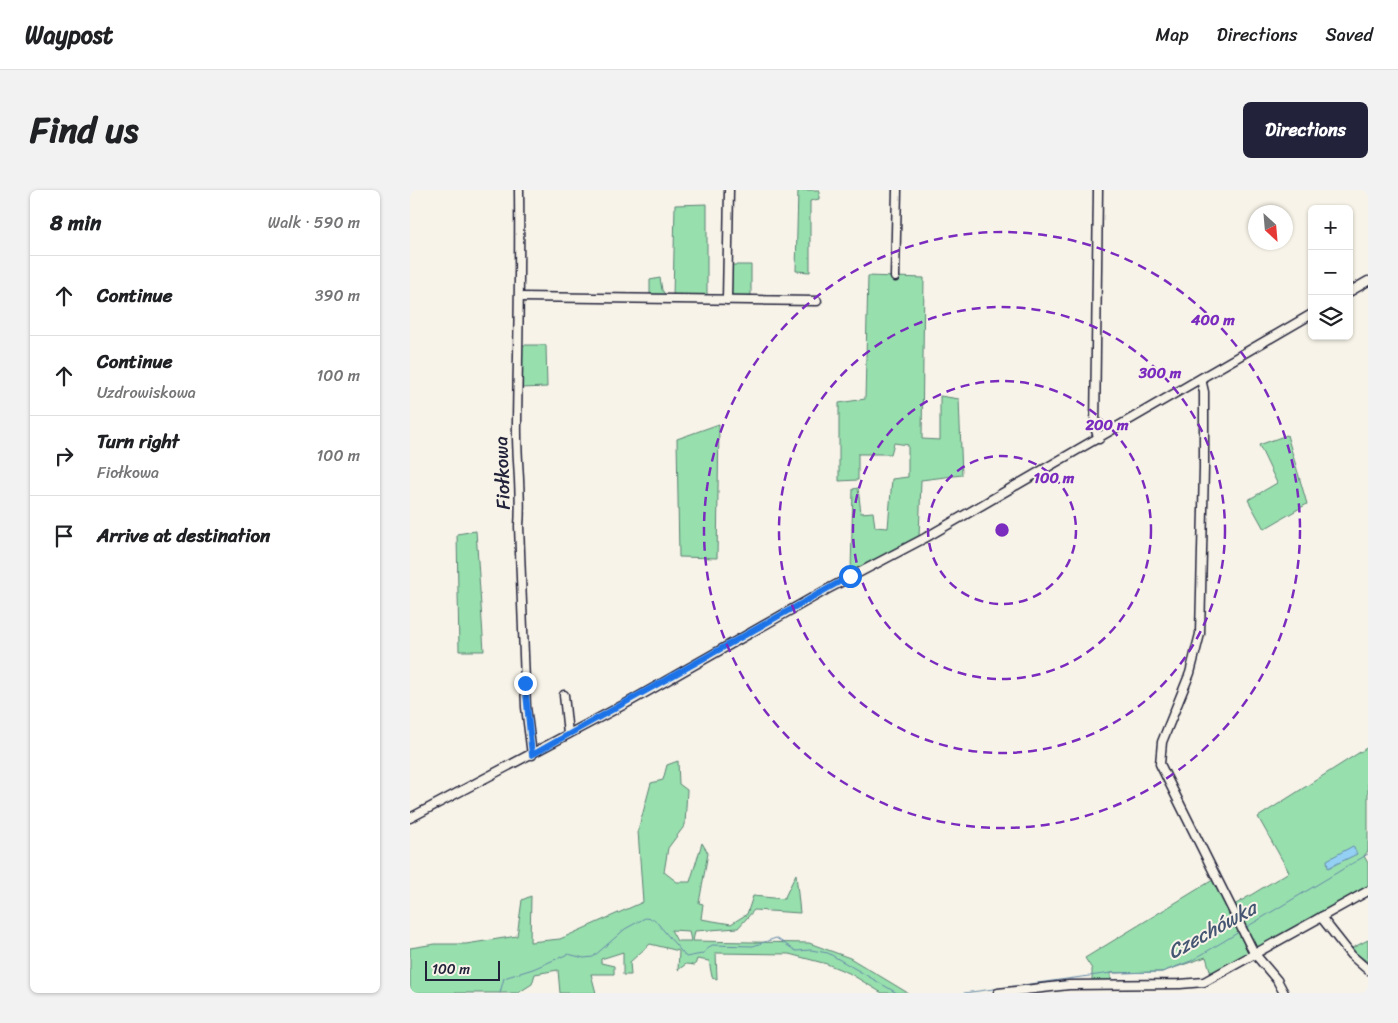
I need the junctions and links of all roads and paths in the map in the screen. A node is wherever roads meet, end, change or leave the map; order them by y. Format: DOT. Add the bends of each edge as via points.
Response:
graph roads {
  1 [pos="519,190"];
  2 [pos="729,190"];
  3 [pos="897,190"];
  4 [pos="1098,190"];
  5 [pos="895,277"];
  6 [pos="1368,281"];
  7 [pos="1353,290"];
  8 [pos="520,296"];
  9 [pos="727,300"];
  10 [pos="817,301"];
  11 [pos="1308,316"];
  12 [pos="1201,379"];
  13 [pos="1098,439"];
  14 [pos="564,695"];
  15 [pos="568,734"];
  16 [pos="532,755"];
  17 [pos="410,818"];
  18 [pos="1368,891"];
  19 [pos="1321,917"];
  20 [pos="1254,953"];
  21 [pos="1368,970"];
  22 [pos="998,993"];
  23 [pos="1284,993"];
  1 -- 8 [label="street, Fiołkowa"];
  2 -- 9 [label="street"];
  3 -- 5 [label="street"];
  4 -- 13 [label="street" via="1095,428"];
  6 -- 7 [label="street"];
  8 -- 9 [label="street"];
  8 -- 16 [label="street, Fiołkowa" via="517,459 526,707"];
  9 -- 10 [label="street"];
  11 -- 12 [label="street"];
  12 -- 13 [label="street"];
  12 -- 20 [label="street" via="1204,392 1204,468 1200,634 1190,673 1168,722 1160,757 1163,772"];
  13 -- 15 [label="street"];
  14 -- 15 [label="street"];
  15 -- 16 [label="street"];
  16 -- 17 [label="street"];
  18 -- 19 [label="street"];
  19 -- 20 [label="street"];
  19 -- 21 [label="street" via="1351,956"];
  20 -- 22 [label="street" via="1204,982 1069,985"];
  20 -- 23 [label="street"];
}
